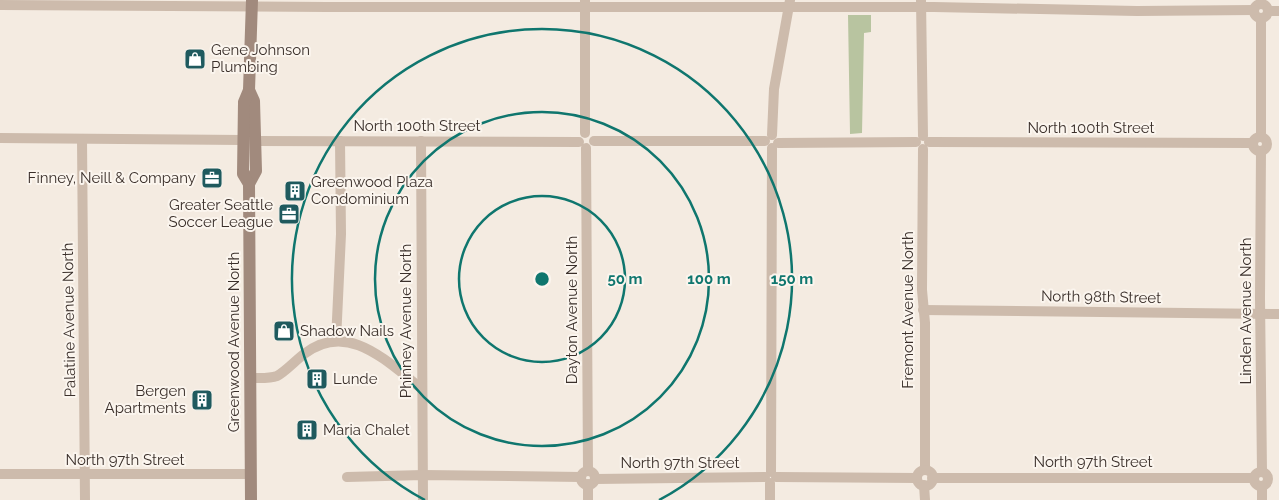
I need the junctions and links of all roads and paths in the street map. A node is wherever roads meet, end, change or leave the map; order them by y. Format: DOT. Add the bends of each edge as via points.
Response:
graph roads {
  1 [pos="252,3"];
  2 [pos="585,4"];
  3 [pos="788,4"];
  4 [pos="921,4"];
  5 [pos="1258,4"];
  6 [pos="0,5"];
  7 [pos="1269,13"];
  8 [pos="0,138"];
  9 [pos="82,139"];
  10 [pos="249,140"];
  11 [pos="340,141"];
  12 [pos="421,141"];
  13 [pos="772,142"];
  14 [pos="923,142"];
  15 [pos="586,143"];
  16 [pos="1263,144"];
  17 [pos="1279,144"];
  18 [pos="923,310"];
  19 [pos="1260,314"];
  20 [pos="1279,314"];
  21 [pos="336,341"];
  22 [pos="250,378"];
  23 [pos="422,388"];
  24 [pos="0,474"];
  25 [pos="251,474"];
  26 [pos="85,475"];
  27 [pos="423,475"];
  28 [pos="347,477"];
  29 [pos="770,477"];
  30 [pos="588,478"];
  31 [pos="922,478"];
  32 [pos="1268,479"];
  33 [pos="85,500"];
  34 [pos="251,500"];
  35 [pos="423,500"];
  36 [pos="588,500"];
  37 [pos="770,500"];
  38 [pos="925,500"];
  39 [pos="1262,500"];
  1 -- 2 [label="street"];
  1 -- 6 [label="street"];
  1 -- 10 [label="main road, Greenwood Avenue North" via="249,90 244,102"];
  2 -- 3 [label="street"];
  2 -- 15 [label="street" via="586,132 590,134"];
  3 -- 4 [label="street"];
  3 -- 13 [label="street" via="774,89"];
  4 -- 5 [label="street" via="1137,11"];
  4 -- 14 [label="street, Fremont Avenue North"];
  5 -- 7 [label="street" via="1267,6"];
  7 -- 16 [label="street, Linden Avenue North"];
  8 -- 9 [label="street, North 100th Street"];
  9 -- 10 [label="street, North 100th Street"];
  9 -- 26 [label="street, Palatine Avenue North"];
  10 -- 11 [label="street, North 100th Street"];
  10 -- 22 [label="main road, Greenwood Avenue North" via="243,174 249,184"];
  11 -- 12 [label="street, North 100th Street"];
  11 -- 21 [label="street" via="341,234"];
  12 -- 15 [label="street, North 100th Street"];
  12 -- 23 [label="street, Phinney Avenue North"];
  13 -- 14 [label="street, North 100th Street"];
  13 -- 15 [label="street, North 100th Street"];
  13 -- 29 [label="street"];
  14 -- 16 [label="street, North 100th Street" via="1252,144 1254,138"];
  14 -- 18 [label="street, Fremont Avenue North"];
  15 -- 30 [label="street, Dayton Avenue North"];
  16 -- 17 [label="street"];
  16 -- 19 [label="street, Linden Avenue North"];
  18 -- 19 [label="street, North 98th Street"];
  18 -- 31 [label="street, Fremont Avenue North"];
  19 -- 20 [label="street, North 98th Street"];
  19 -- 32 [label="street, Linden Avenue North"];
  21 -- 22 [label="street" via="310,349 277,376"];
  21 -- 23 [label="street" via="370,350"];
  22 -- 25 [label="main road, Greenwood Avenue North"];
  23 -- 27 [label="street, Phinney Avenue North"];
  24 -- 26 [label="street, North 97th Street"];
  25 -- 26 [label="street, North 97th Street"];
  25 -- 34 [label="main road, Greenwood Avenue North"];
  26 -- 33 [label="street, Palatine Avenue North"];
  27 -- 28 [label="street, North 97th Street"];
  27 -- 30 [label="street, North 97th Street"];
  27 -- 35 [label="street, Phinney Avenue North"];
  29 -- 30 [label="street, North 97th Street"];
  29 -- 31 [label="street, North 97th Street"];
  29 -- 37 [label="street"];
  30 -- 36 [label="street, Dayton Avenue North"];
  31 -- 32 [label="street, North 97th Street" via="930,483 932,478 1254,478 1256,474"];
  31 -- 38 [label="street, Fremont Avenue North"];
  32 -- 39 [label="street, Linden Avenue North"];
}
